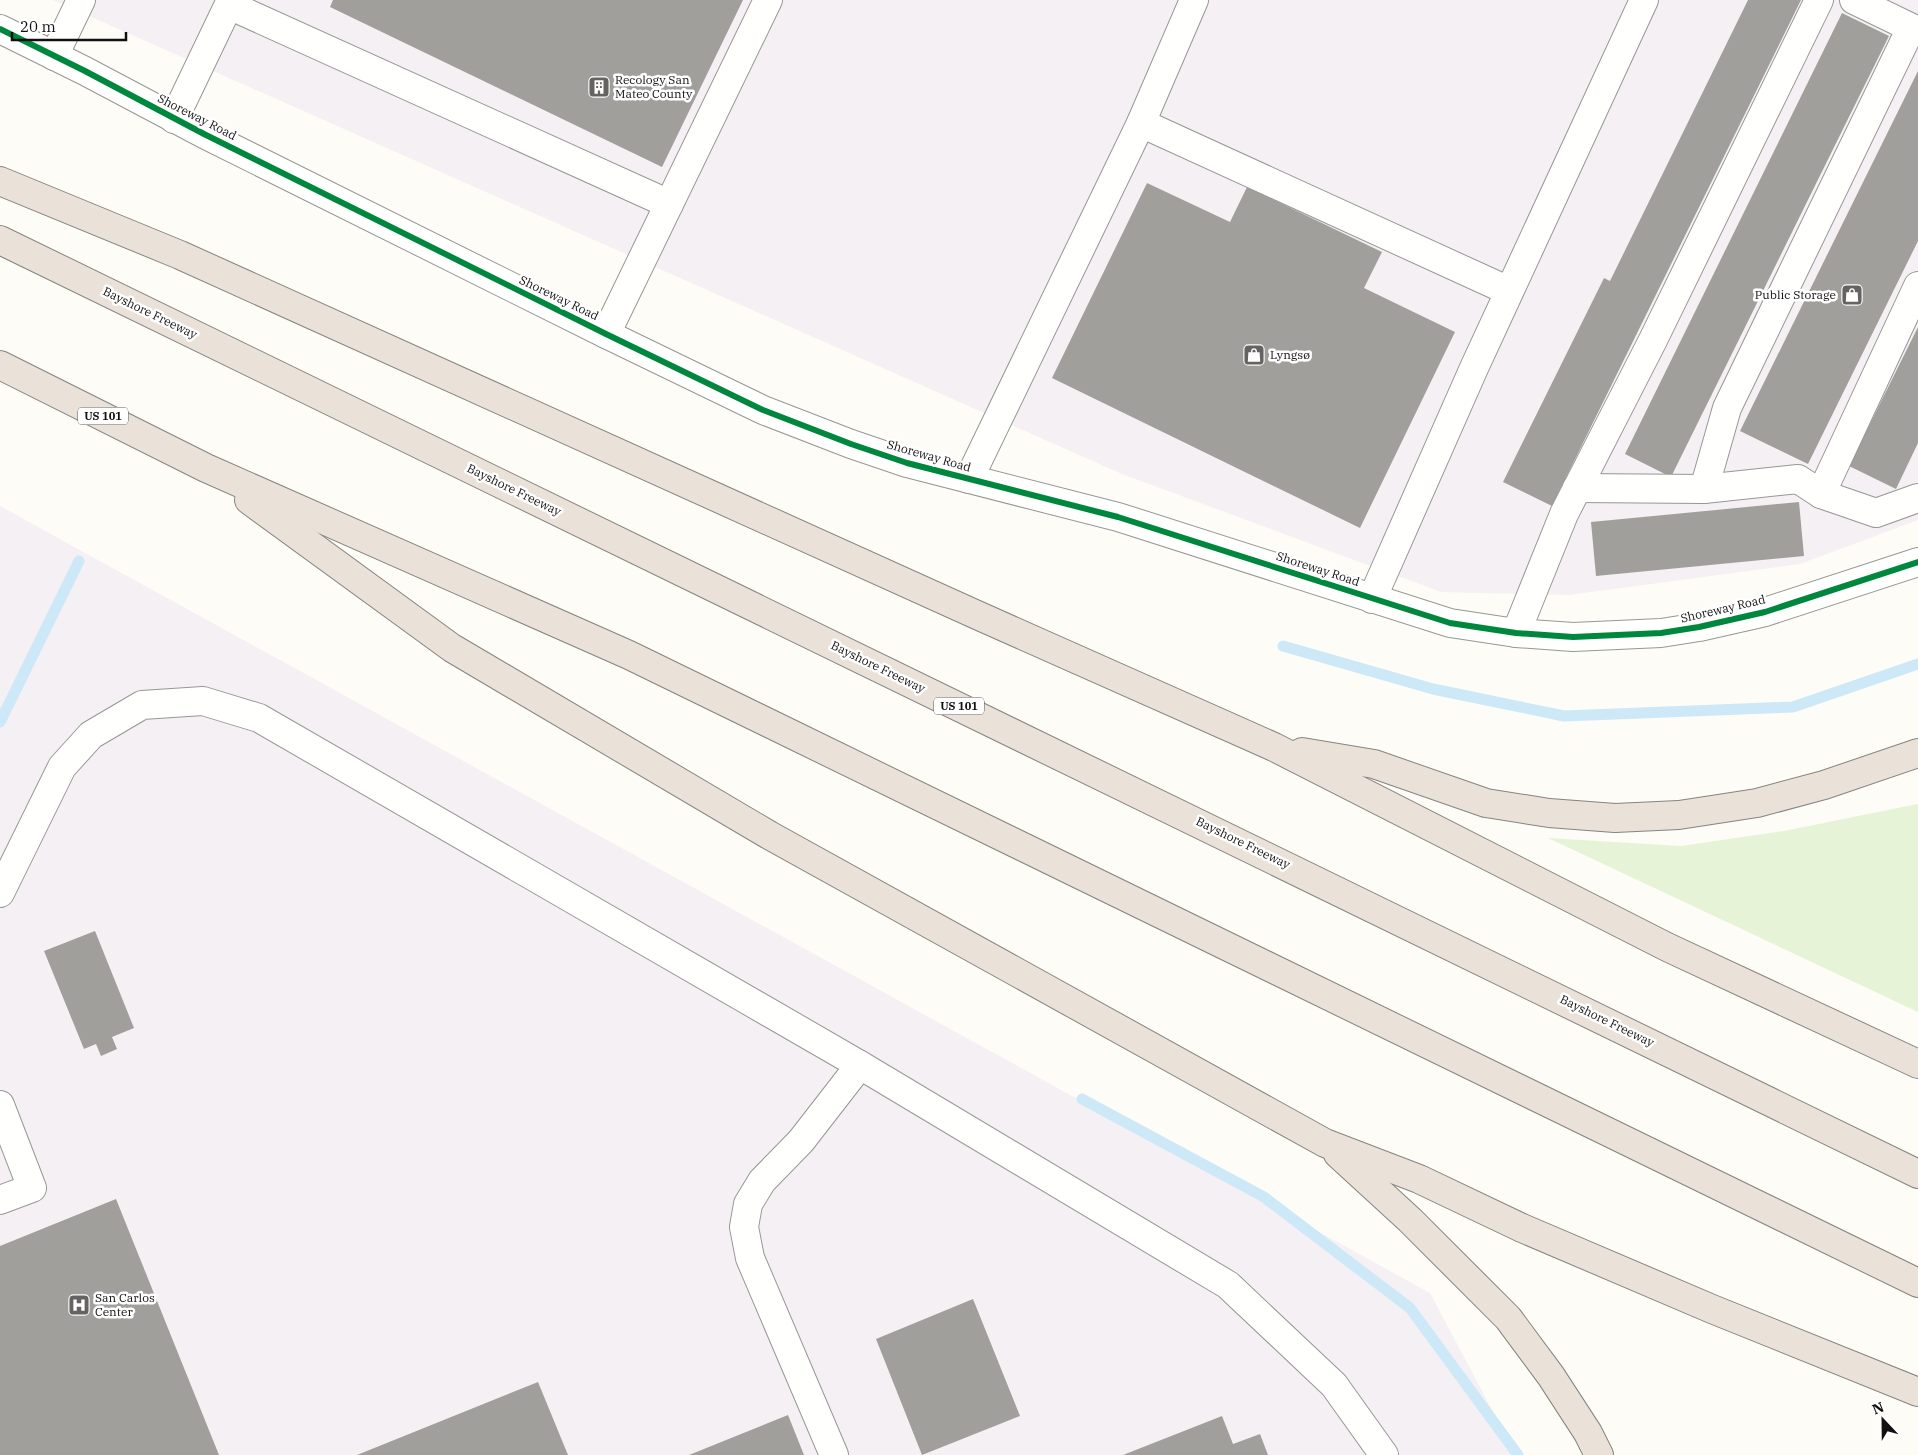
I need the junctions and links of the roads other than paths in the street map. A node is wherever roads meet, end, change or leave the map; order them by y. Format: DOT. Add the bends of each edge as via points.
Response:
graph roads {
  1 [pos="81,0"];
  2 [pos="768,0"];
  3 [pos="1194,0"];
  4 [pos="1644,0"];
  5 [pos="1819,0"];
  6 [pos="1854,0"];
  7 [pos="230,2"];
  8 [pos="0,29"];
  9 [pos="1915,29"];
  10 [pos="54,56"];
  11 [pos="174,119"];
  12 [pos="1141,123"];
  13 [pos="0,181"];
  14 [pos="669,204"];
  15 [pos="0,240"];
  16 [pos="1918,286"];
  17 [pos="1509,291"];
  18 [pos="606,334"];
  19 [pos="0,365"];
  20 [pos="206,468"];
  21 [pos="969,479"];
  22 [pos="1577,488"];
  23 [pos="1704,489"];
  24 [pos="1821,494"];
  25 [pos="1918,498"];
  26 [pos="1918,562"];
  27 [pos="1372,598"];
  28 [pos="1516,633"];
  29 [pos="1274,747"];
  30 [pos="1918,753"];
  31 [pos="0,893"];
  32 [pos="1918,1064"];
  33 [pos="860,1065"];
  34 [pos="0,1105"];
  35 [pos="1325,1143"];
  36 [pos="1918,1174"];
  37 [pos="0,1200"];
  38 [pos="1918,1283"];
  39 [pos="1918,1392"];
  40 [pos="834,1455"];
  41 [pos="1384,1455"];
  42 [pos="1599,1455"];
  1 -- 10 [label="street"];
  2 -- 14 [label="street"];
  3 -- 12 [label="street"];
  4 -- 17 [label="street"];
  5 -- 22 [label="street"];
  6 -- 9 [label="street"];
  7 -- 11 [label="street"];
  7 -- 14 [label="street"];
  8 -- 10 [label="street, Shoreway Road"];
  9 -- 23 [label="street" via="1727,408"];
  10 -- 11 [label="street, Shoreway Road"];
  11 -- 18 [label="street, Shoreway Road"];
  12 -- 17 [label="street"];
  12 -- 21 [label="street"];
  13 -- 29 [label="highway" via="180,255"];
  14 -- 18 [label="street"];
  15 -- 36 [label="highway, Bayshore Freeway / US 101"];
  16 -- 24 [label="street"];
  17 -- 27 [label="street"];
  18 -- 21 [label="street, Shoreway Road" via="763,410 907,463"];
  19 -- 20 [label="highway, US 101"];
  20 -- 35 [label="highway" via="452,648 769,835"];
  20 -- 38 [label="highway, US 101" via="629,655"];
  21 -- 27 [label="street, Shoreway Road" via="1118,517"];
  22 -- 23 [label="street"];
  22 -- 28 [label="street"];
  23 -- 24 [label="street" via="1798,479"];
  24 -- 25 [label="street" via="1876,513"];
  26 -- 28 [label="street, Shoreway Road" via="1782,607 1699,628 1573,637"];
  27 -- 28 [label="street, Shoreway Road" via="1450,623"];
  29 -- 30 [label="highway" via="1374,764 1486,803 1549,813 1615,818 1679,815 1757,803 1824,785"];
  29 -- 32 [label="highway" via="1667,947"];
  31 -- 33 [label="street" via="62,767 91,735 142,706 203,701 259,718"];
  33 -- 40 [label="street" via="801,1141 762,1181 748,1204 744,1227 750,1258"];
  33 -- 41 [label="street" via="1228,1285 1334,1385"];
  34 -- 37 [label="street" via="32,1188"];
  35 -- 39 [label="highway" via="1419,1179 1522,1228 1712,1309"];
  35 -- 42 [label="highway" via="1410,1220 1508,1318 1551,1376"];
}
